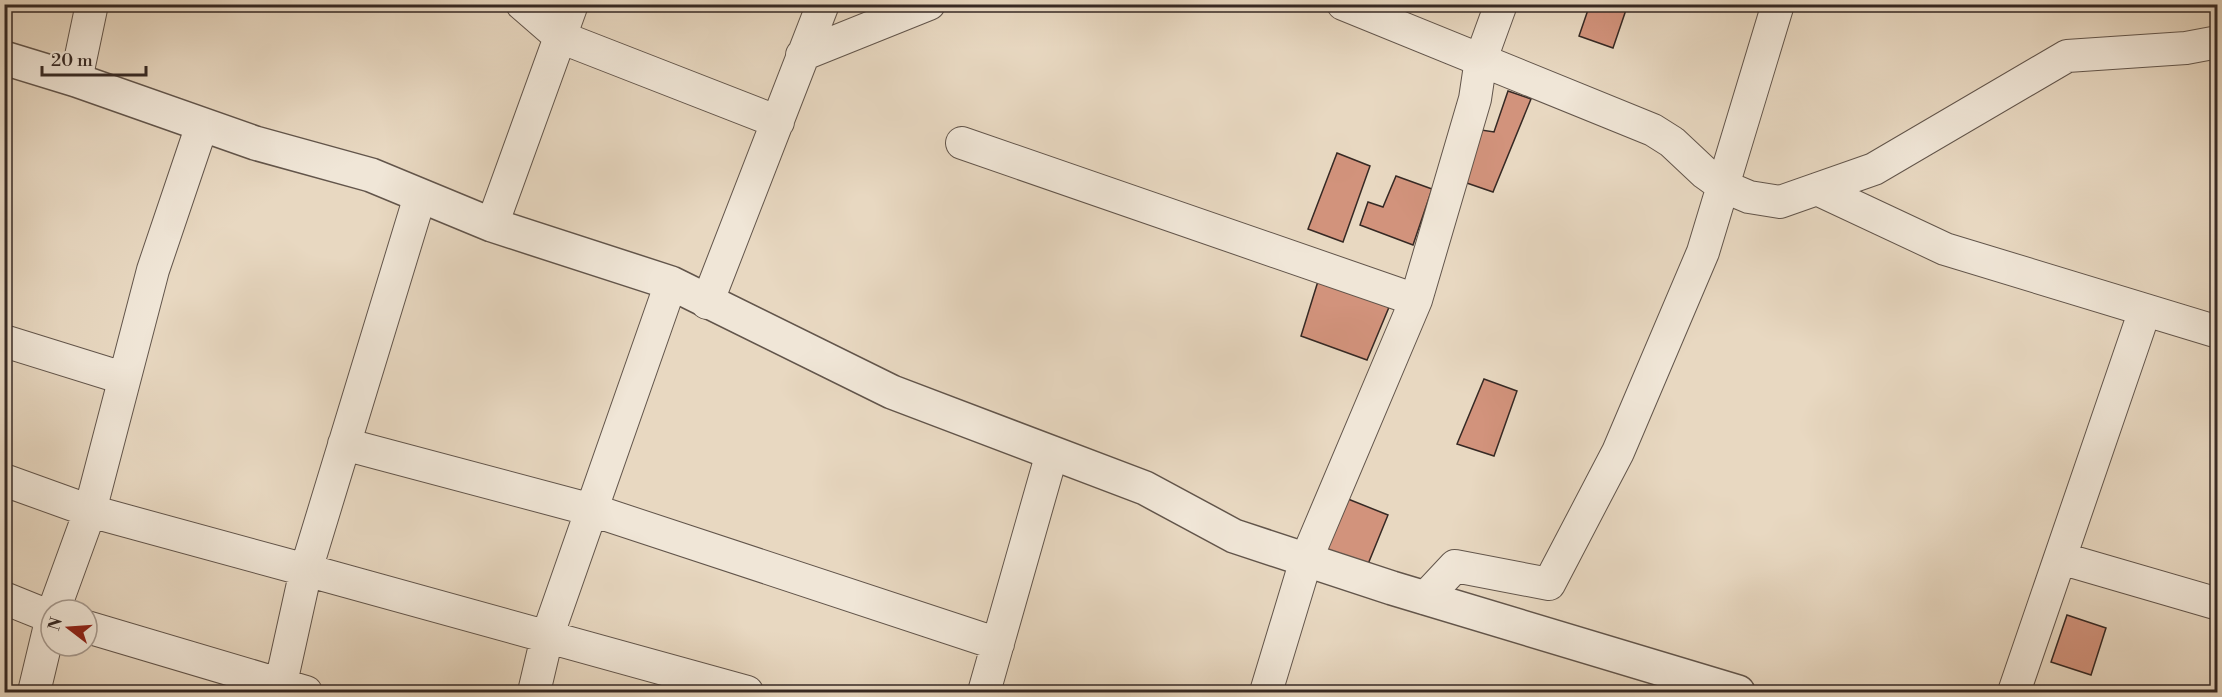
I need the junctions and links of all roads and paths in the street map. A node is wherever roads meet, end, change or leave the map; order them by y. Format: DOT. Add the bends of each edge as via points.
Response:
graph roads {
  1 [pos="92,4"];
  2 [pos="522,4"];
  3 [pos="572,4"];
  4 [pos="823,4"];
  5 [pos="929,4"];
  6 [pos="1343,4"];
  7 [pos="1501,4"];
  8 [pos="1778,4"];
  9 [pos="560,37"];
  10 [pos="2217,42"];
  11 [pos="802,55"];
  12 [pos="4,58"];
  13 [pos="1481,59"];
  14 [pos="76,80"];
  15 [pos="778,122"];
  16 [pos="202,124"];
  17 [pos="962,142"];
  18 [pos="1723,186"];
  19 [pos="1817,189"];
  20 [pos="420,196"];
  21 [pos="492,225"];
  22 [pos="671,283"];
  23 [pos="1416,300"];
  24 [pos="707,303"];
  25 [pos="2145,310"];
  26 [pos="2217,332"];
  27 [pos="4,341"];
  28 [pos="123,378"];
  29 [pos="344,444"];
  30 [pos="1053,453"];
  31 [pos="4,480"];
  32 [pos="592,510"];
  33 [pos="90,511"];
  34 [pos="2060,558"];
  35 [pos="1306,560"];
  36 [pos="306,570"];
  37 [pos="4,598"];
  38 [pos="58,598"];
  39 [pos="1425,598"];
  40 [pos="2217,604"];
  41 [pos="39,614"];
  42 [pos="99,631"];
  43 [pos="547,637"];
  44 [pos="998,644"];
  45 [pos="42,658"];
  46 [pos="1700,687"];
  47 [pos="289,690"];
  48 [pos="34,693"];
  49 [pos="534,693"];
  50 [pos="747,693"];
  51 [pos="984,693"];
  52 [pos="1266,693"];
  53 [pos="1738,693"];
  54 [pos="2014,693"];
  1 -- 14 [label="street"];
  2 -- 9 [label="street"];
  3 -- 9 [label="street"];
  4 -- 11 [label="street"];
  5 -- 11 [label="street"];
  6 -- 13 [label="street"];
  7 -- 13 [label="street"];
  8 -- 18 [label="street"];
  9 -- 15 [label="street"];
  9 -- 21 [label="street"];
  10 -- 19 [label="street" via="2186,48 2067,56 1874,169"];
  11 -- 15 [label="street"];
  12 -- 14 [label="street"];
  13 -- 18 [label="street" via="1653,130"];
  13 -- 23 [label="street" via="1475,99"];
  14 -- 16 [label="street"];
  15 -- 24 [label="street"];
  16 -- 20 [label="street" via="371,175"];
  16 -- 28 [label="street" via="153,270"];
  17 -- 23 [label="street"];
  18 -- 19 [label="street" via="1749,197 1780,202"];
  18 -- 39 [label="street" via="1703,252 1618,452 1549,584 1455,566"];
  19 -- 25 [label="street" via="1944,249"];
  20 -- 21 [label="street"];
  20 -- 29 [label="street"];
  21 -- 22 [label="street"];
  22 -- 24 [label="street"];
  22 -- 32 [label="street"];
  23 -- 35 [label="street"];
  24 -- 30 [label="street" via="892,392"];
  25 -- 26 [label="street"];
  25 -- 34 [label="street"];
  27 -- 28 [label="street"];
  28 -- 33 [label="street"];
  29 -- 32 [label="street"];
  29 -- 36 [label="street"];
  30 -- 35 [label="street" via="1145,488 1234,537"];
  30 -- 44 [label="street"];
  31 -- 33 [label="street"];
  32 -- 43 [label="street"];
  32 -- 44 [label="street"];
  33 -- 36 [label="street"];
  33 -- 38 [label="street"];
  34 -- 40 [label="street"];
  34 -- 54 [label="street"];
  35 -- 39 [label="street"];
  35 -- 52 [label="street"];
  36 -- 43 [label="street"];
  36 -- 47 [label="street"];
  37 -- 41 [label="street"];
  39 -- 46 [label="street"];
  42 -- 47 [label="street"];
  43 -- 49 [label="street"];
  43 -- 50 [label="street"];
  44 -- 51 [label="street"];
  45 -- 48 [label="street"];
  46 -- 53 [label="street"];
}
